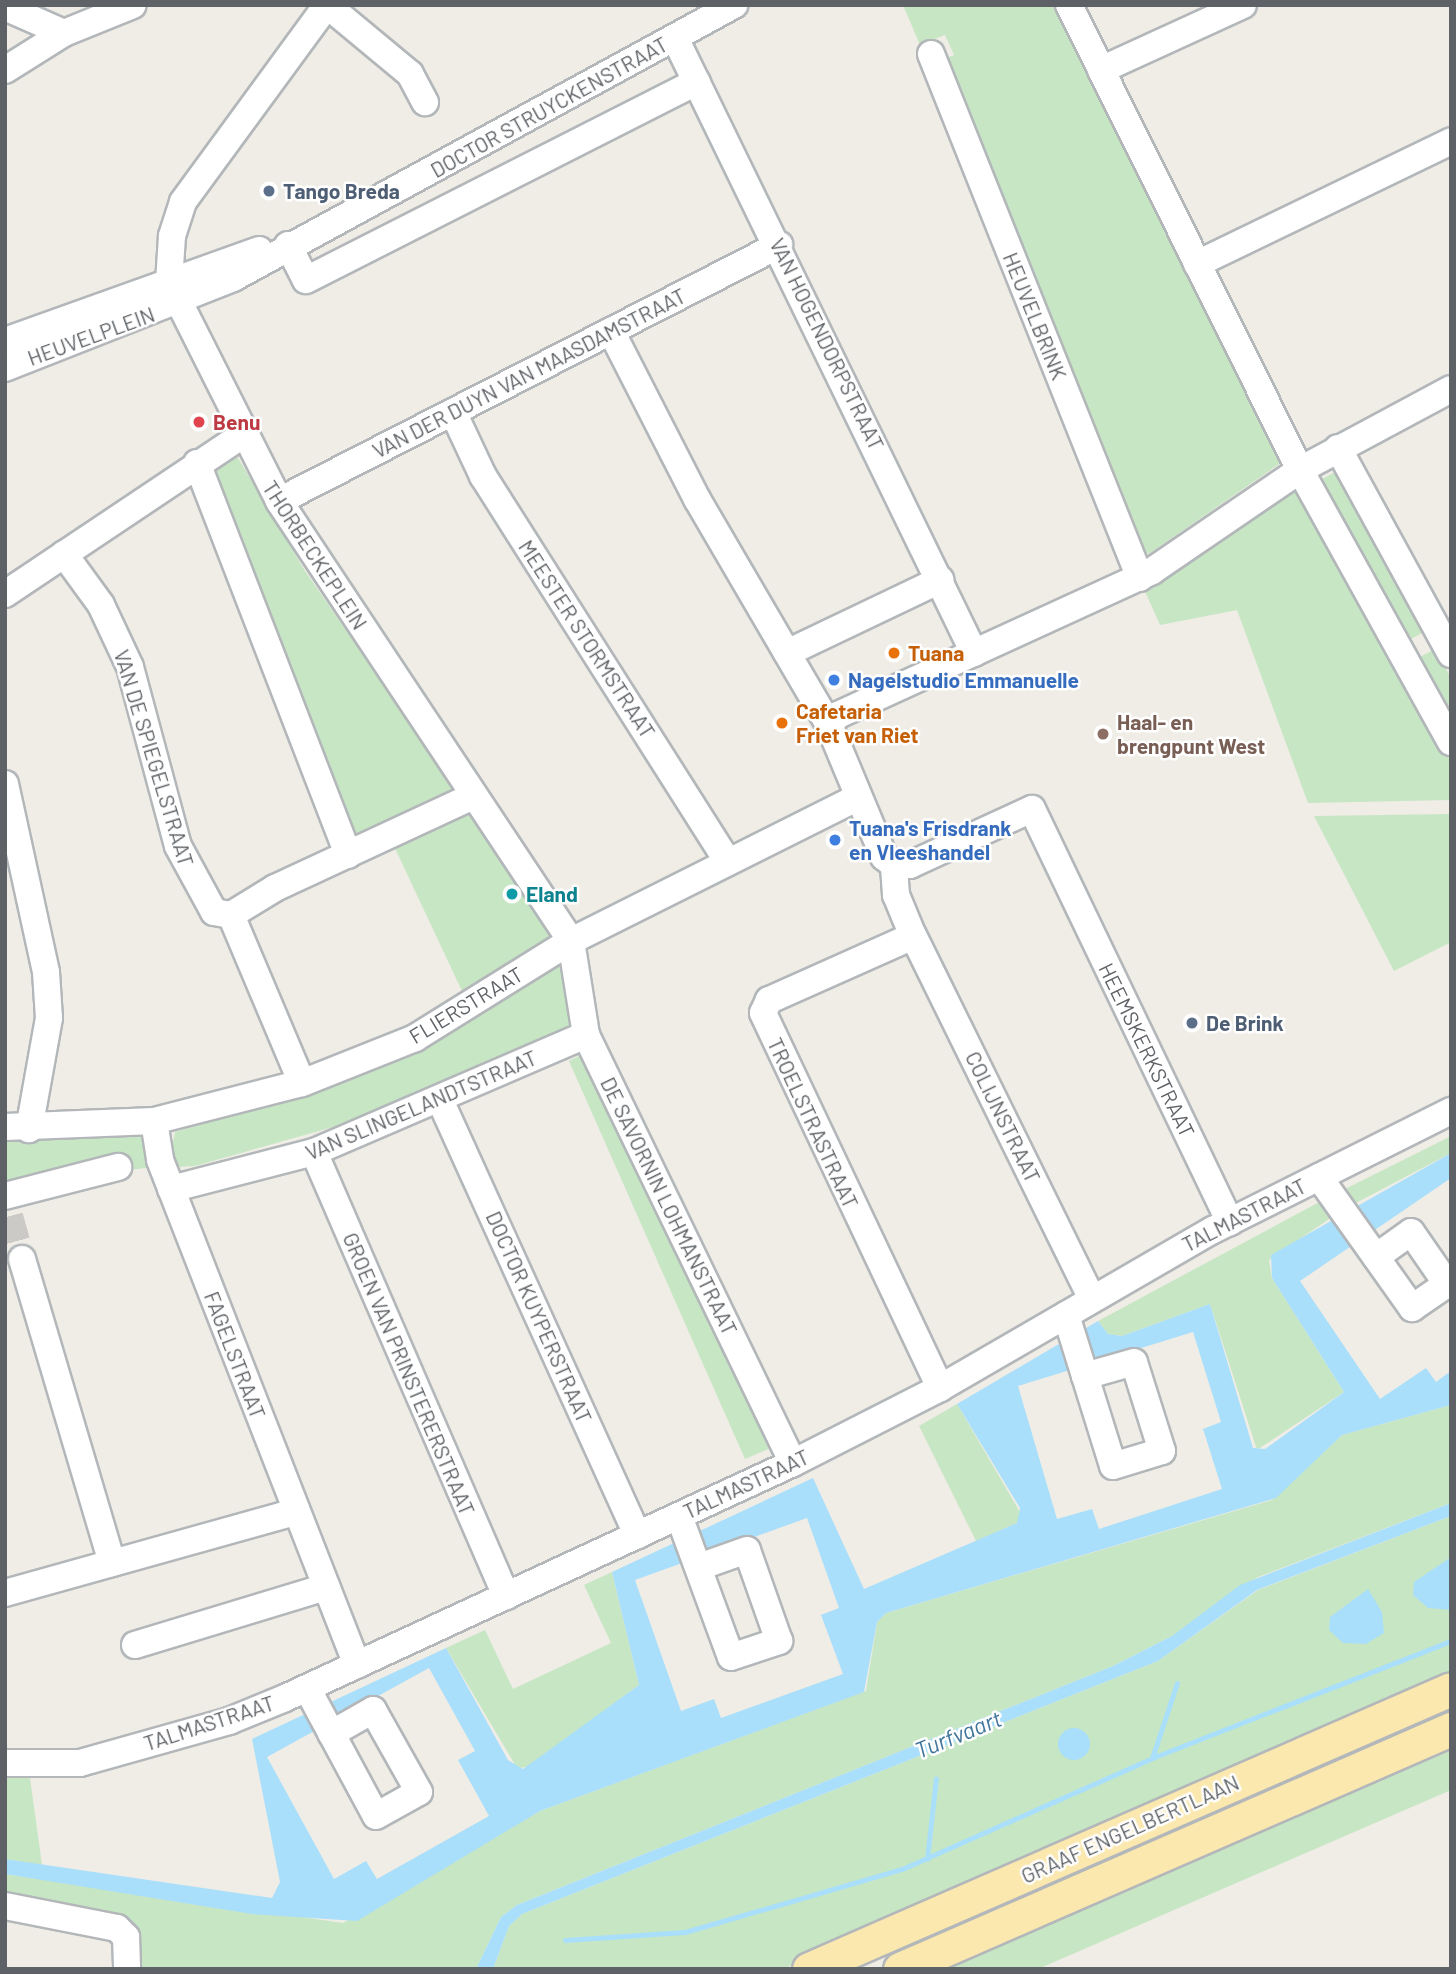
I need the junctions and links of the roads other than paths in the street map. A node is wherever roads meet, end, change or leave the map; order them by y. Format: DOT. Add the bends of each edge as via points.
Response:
graph roads {
  1 [pos="133,5"];
  2 [pos="327,5"];
  3 [pos="734,5"];
  4 [pos="1069,5"];
  5 [pos="1244,5"];
  6 [pos="5,6"];
  7 [pos="64,33"];
  8 [pos="675,38"];
  9 [pos="931,54"];
  10 [pos="5,70"];
  11 [pos="1101,70"];
  12 [pos="697,82"];
  13 [pos="425,102"];
  14 [pos="1451,141"];
  15 [pos="288,245"];
  16 [pos="779,245"];
  17 [pos="1197,264"];
  18 [pos="173,293"];
  19 [pos="611,331"];
  20 [pos="5,341"];
  21 [pos="5,368"];
  22 [pos="1451,389"];
  23 [pos="453,412"];
  24 [pos="241,436"];
  25 [pos="1338,448"];
  26 [pos="197,463"];
  27 [pos="1300,470"];
  28 [pos="279,501"];
  29 [pos="64,554"];
  30 [pos="1140,578"];
  31 [pos="940,580"];
  32 [pos="5,594"];
  33 [pos="1444,626"];
  34 [pos="1399,649"];
  35 [pos="787,653"];
  36 [pos="974,653"];
  37 [pos="1451,654"];
  38 [pos="829,725"];
  39 [pos="1451,743"];
  40 [pos="5,784"];
  41 [pos="473,796"];
  42 [pos="856,798"];
  43 [pos="348,855"];
  44 [pos="728,862"];
  45 [pos="894,865"];
  46 [pos="231,915"];
  47 [pos="914,936"];
  48 [pos="571,941"];
  49 [pos="586,1035"];
  50 [pos="302,1083"];
  51 [pos="440,1100"];
  52 [pos="1451,1111"];
  53 [pos="154,1121"];
  54 [pos="17,1128"];
  55 [pos="314,1152"];
  56 [pos="118,1167"];
  57 [pos="1319,1177"];
  58 [pos="171,1189"];
  59 [pos="7,1204"];
  60 [pos="1230,1222"];
  61 [pos="1370,1248"];
  62 [pos="22,1259"];
  63 [pos="1092,1299"];
  64 [pos="1069,1325"];
  65 [pos="1084,1371"];
  66 [pos="940,1388"];
  67 [pos="793,1463"];
  68 [pos="296,1512"];
  69 [pos="637,1535"];
  70 [pos="112,1563"];
  71 [pos="326,1587"];
  72 [pos="5,1593"];
  73 [pos="506,1596"];
  74 [pos="135,1645"];
  75 [pos="357,1665"];
  76 [pos="1451,1689"];
  77 [pos="1451,1729"];
  78 [pos="5,1763"];
  79 [pos="5,1906"];
  80 [pos="127,1969"];
  81 [pos="809,1969"];
  82 [pos="900,1969"];
  1 -- 7 [label="street"];
  2 -- 13 [label="street" via="410,74"];
  2 -- 18 [label="street" via="183,202 172,236"];
  3 -- 8 [label="street, DOCTOR STRUYCKENSTRAAT"];
  4 -- 11 [label="street"];
  5 -- 11 [label="street"];
  6 -- 7 [label="street"];
  7 -- 10 [label="street"];
  8 -- 12 [label="street, VAN HOGENDORPSTRAAT"];
  8 -- 15 [label="street, DOCTOR STRUYCKENSTRAAT"];
  9 -- 30 [label="street, HEUVELBRINK"];
  11 -- 17 [label="street"];
  12 -- 15 [label="street, DOCTOR STRUYCKENSTRAAT" via="306,280"];
  12 -- 16 [label="street, VAN HOGENDORPSTRAAT"];
  14 -- 17 [label="street"];
  15 -- 18 [label="street, DOCTOR STRUYCKENSTRAAT"];
  16 -- 19 [label="street, VAN DER DUYN VAN MAASDAMSTRAAT"];
  16 -- 31 [label="street, VAN HOGENDORPSTRAAT"];
  17 -- 27 [label="street"];
  18 -- 20 [label="street, HEUVELPLEIN"];
  18 -- 21 [label="street, HEUVELPLEIN"];
  18 -- 24 [label="street, THORBECKEPLEIN"];
  19 -- 23 [label="street, VAN DER DUYN VAN MAASDAMSTRAAT"];
  19 -- 35 [label="street" via="697,499"];
  22 -- 25 [label="street"];
  23 -- 28 [label="street, VAN DER DUYN VAN MAASDAMSTRAAT"];
  23 -- 44 [label="street, MEESTER STORMSTRAAT" via="484,476"];
  24 -- 26 [label="street"];
  24 -- 28 [label="street, THORBECKEPLEIN"];
  25 -- 27 [label="street"];
  25 -- 33 [label="street"];
  26 -- 29 [label="street"];
  26 -- 43 [label="street"];
  27 -- 30 [label="street"];
  27 -- 34 [label="street"];
  28 -- 41 [label="street, THORBECKEPLEIN"];
  29 -- 32 [label="street"];
  29 -- 46 [label="street, VAN DE SPIEGELSTRAAT" via="101,605 130,667 178,846 199,894 214,912"];
  30 -- 36 [label="street"];
  31 -- 35 [label="street"];
  31 -- 36 [label="street, VAN HOGENDORPSTRAAT"];
  33 -- 34 [label="street"];
  33 -- 37 [label="street"];
  34 -- 39 [label="street"];
  35 -- 38 [label="street"];
  36 -- 38 [label="street"];
  38 -- 42 [label="street"];
  40 -- 54 [label="street" via="46,972 49,1018"];
  41 -- 43 [label="street"];
  41 -- 48 [label="street, THORBECKEPLEIN"];
  42 -- 44 [label="street, FLIERSTRAAT"];
  42 -- 45 [label="street" via="884,857"];
  43 -- 46 [label="street"];
  44 -- 48 [label="street, FLIERSTRAAT"];
  45 -- 47 [label="street, COLIJNSTRAAT" via="896,895"];
  45 -- 60 [label="street, HEEMSKERKSTRAAT" via="910,865 1032,809"];
  46 -- 50 [label="street"];
  47 -- 63 [label="street, COLIJNSTRAAT"];
  47 -- 66 [label="street, TROELSTRASTRAAT" via="769,1000 763,1013"];
  48 -- 49 [label="street, DE SAVORNIN LOHMANSTRAAT"];
  48 -- 50 [label="street, FLIERSTRAAT" via="415,1038"];
  49 -- 51 [label="street, VAN SLINGELANDTSTRAAT"];
  49 -- 67 [label="street, DE SAVORNIN LOHMANSTRAAT"];
  50 -- 53 [label="street, FLIERSTRAAT"];
  51 -- 55 [label="street, VAN SLINGELANDTSTRAAT"];
  51 -- 69 [label="street, DOCTOR KUYPERSTRAAT"];
  52 -- 57 [label="street, TALMASTRAAT"];
  53 -- 54 [label="street, FLIERSTRAAT"];
  53 -- 58 [label="street, FAGELSTRAAT"];
  55 -- 58 [label="street, VAN SLINGELANDTSTRAAT"];
  55 -- 73 [label="street, GROEN VAN PRINSTERERSTRAAT"];
  56 -- 59 [label="street"];
  57 -- 60 [label="street, TALMASTRAAT"];
  57 -- 61 [label="street"];
  58 -- 68 [label="street, FAGELSTRAAT"];
  60 -- 63 [label="street, TALMASTRAAT"];
  62 -- 70 [label="street"];
  63 -- 64 [label="street, TALMASTRAAT"];
  64 -- 65 [label="street"];
  64 -- 66 [label="street, TALMASTRAAT"];
  66 -- 67 [label="street, TALMASTRAAT"];
  67 -- 69 [label="street, TALMASTRAAT" via="690,1544"];
  68 -- 70 [label="street"];
  68 -- 71 [label="street, FAGELSTRAAT"];
  69 -- 73 [label="street, TALMASTRAAT"];
  70 -- 72 [label="street"];
  71 -- 74 [label="street"];
  71 -- 75 [label="street, FAGELSTRAAT"];
  73 -- 75 [label="street, TALMASTRAAT"];
  75 -- 78 [label="street, TALMASTRAAT" via="320,1713 229,1721 80,1763"];
  76 -- 81 [label="main road, GRAAF ENGELBERTLAAN"];
  77 -- 82 [label="main road, GRAAF ENGELBERTLAAN"];
  79 -- 80 [label="street" via="117,1928 126,1937"];
}
